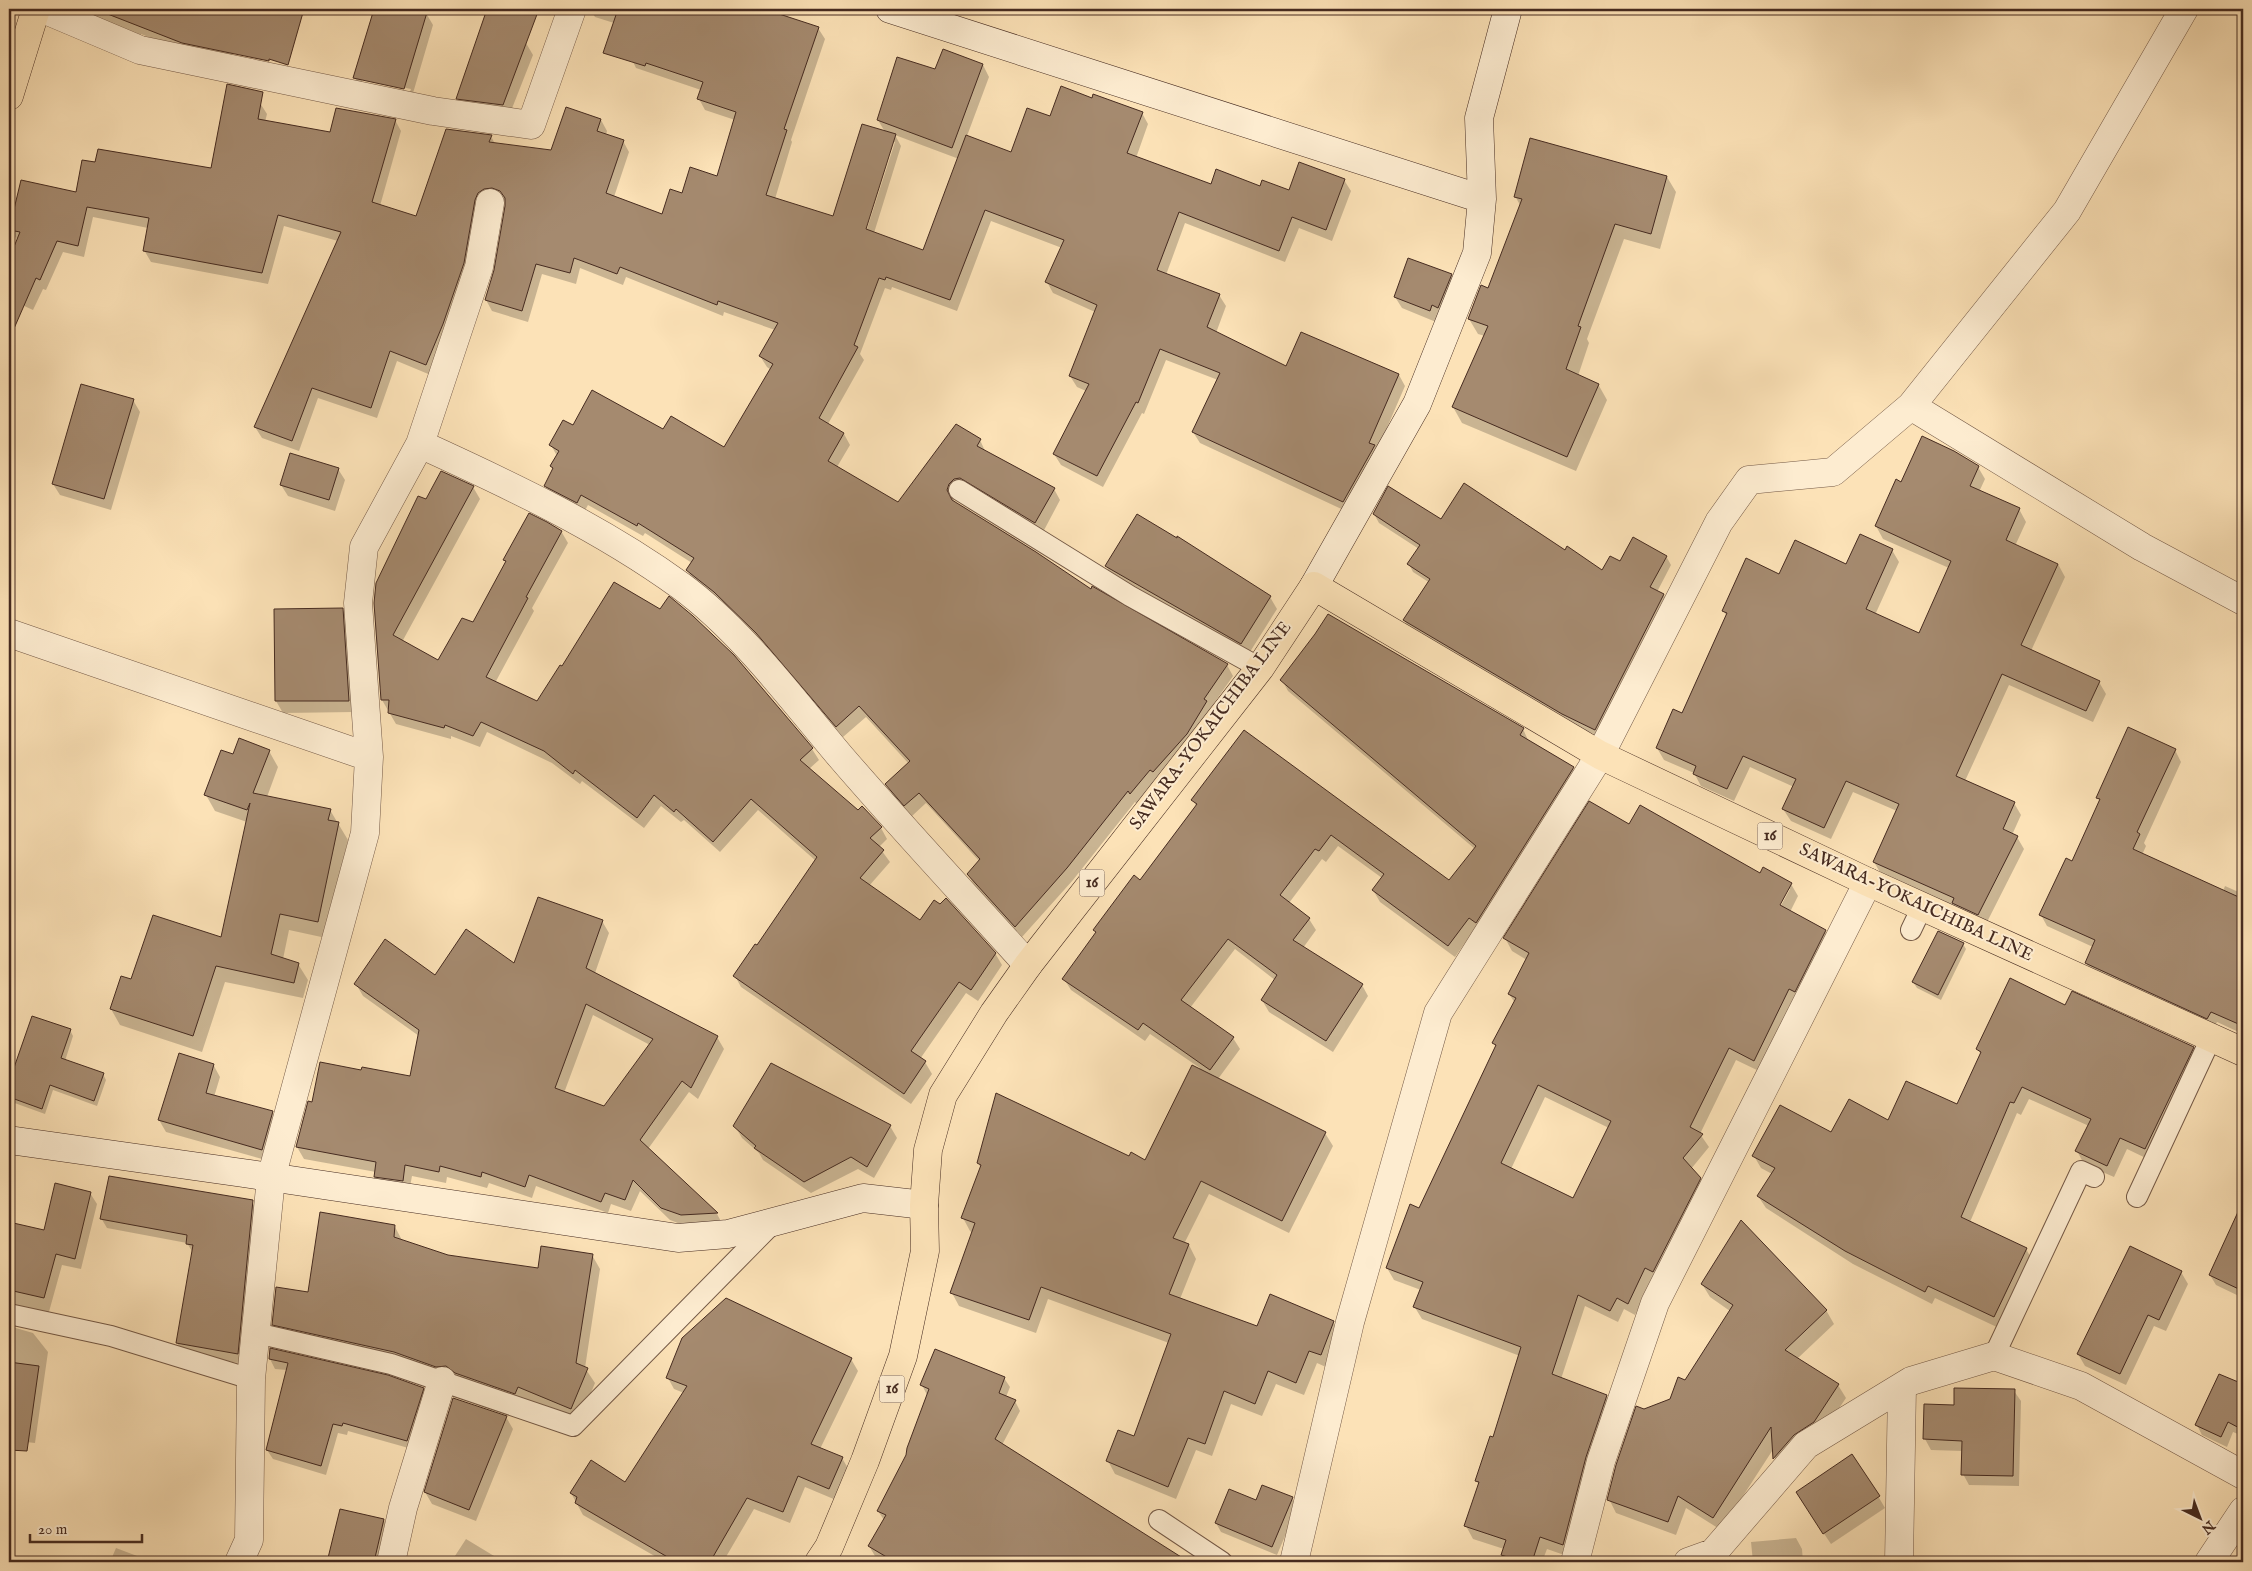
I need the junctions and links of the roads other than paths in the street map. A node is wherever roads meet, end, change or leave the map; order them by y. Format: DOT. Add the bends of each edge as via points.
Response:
graph roads {
  1 [pos="36,9"];
  2 [pos="43,9"];
  3 [pos="572,9"];
  4 [pos="890,9"];
  5 [pos="1508,9"];
  6 [pos="2184,9"];
  7 [pos="9,96"];
  8 [pos="1482,199"];
  9 [pos="490,203"];
  10 [pos="1911,406"];
  11 [pos="420,444"];
  12 [pos="959,490"];
  13 [pos="1314,586"];
  14 [pos="2243,601"];
  15 [pos="9,633"];
  16 [pos="1260,668"];
  17 [pos="1600,755"];
  18 [pos="369,757"];
  19 [pos="1868,882"];
  20 [pos="1028,965"];
  21 [pos="2211,1038"];
  22 [pos="2243,1052"];
  23 [pos="9,1140"];
  24 [pos="2094,1177"];
  25 [pos="271,1178"];
  26 [pos="2137,1197"];
  27 [pos="924,1205"];
  28 [pos="775,1221"];
  29 [pos="9,1314"];
  30 [pos="256,1333"];
  31 [pos="1994,1356"];
  32 [pos="251,1379"];
  33 [pos="442,1381"];
  34 [pos="1902,1387"];
  35 [pos="2243,1475"];
  36 [pos="2243,1511"];
  37 [pos="1159,1520"];
  38 [pos="239,1562"];
  39 [pos="391,1562"];
  40 [pos="820,1562"];
  41 [pos="1222,1562"];
  42 [pos="1294,1562"];
  43 [pos="1575,1562"];
  44 [pos="1688,1562"];
  45 [pos="1899,1562"];
  46 [pos="2209,1562"];
  1 -- 7 [label="main road"];
  2 -- 3 [label="street" via="140,50 433,110 531,125"];
  4 -- 8 [label="street"];
  5 -- 8 [label="street" via="1479,118"];
  6 -- 10 [label="street" via="2067,211"];
  8 -- 13 [label="street" via="1477,253 1417,404"];
  9 -- 11 [label="street" via="479,267"];
  10 -- 14 [label="street" via="2142,547"];
  10 -- 17 [label="street" via="1833,472 1750,480 1719,522"];
  11 -- 18 [label="street" via="364,546 358,603"];
  11 -- 20 [label="street" via="527,494 682,586 732,630 882,805"];
  12 -- 16 [label="lane" via="1130,596"];
  13 -- 16 [label="main road, SAWARA-YOKAICHIBA LINE / 16"];
  13 -- 17 [label="main road, SAWARA-YOKAICHIBA LINE / 16"];
  15 -- 18 [label="street"];
  16 -- 20 [label="main road, SAWARA-YOKAICHIBA LINE / 16"];
  17 -- 19 [label="main road, SAWARA-YOKAICHIBA LINE / 16"];
  17 -- 42 [label="street" via="1438,1013 1350,1322"];
  18 -- 25 [label="street" via="364,833"];
  19 -- 21 [label="main road, SAWARA-YOKAICHIBA LINE / 16" via="1917,919"];
  19 -- 43 [label="street" via="1655,1302 1601,1461"];
  20 -- 27 [label="main road, SAWARA-YOKAICHIBA LINE / 16" via="943,1095 928,1150"];
  21 -- 22 [label="main road, SAWARA-YOKAICHIBA LINE / 16"];
  21 -- 26 [label="lane"];
  23 -- 25 [label="street"];
  24 -- 31 [label="lane" via="2081,1171"];
  25 -- 28 [label="street" via="678,1238 728,1234"];
  25 -- 30 [label="street"];
  27 -- 28 [label="street" via="862,1198"];
  27 -- 40 [label="main road, SAWARA-YOKAICHIBA LINE / 16" via="925,1250 903,1356 866,1461"];
  28 -- 33 [label="lane" via="573,1426"];
  29 -- 32 [label="lane" via="111,1336"];
  30 -- 32 [label="street"];
  30 -- 33 [label="lane" via="391,1364"];
  31 -- 34 [label="street" via="1911,1381"];
  31 -- 35 [label="street" via="2081,1386"];
  32 -- 38 [label="street" via="249,1540"];
  33 -- 39 [label="street" via="403,1508"];
  34 -- 44 [label="street" via="1806,1446 1713,1553"];
  34 -- 45 [label="street"];
  36 -- 46 [label="street"];
  37 -- 41 [label="lane"];
}
